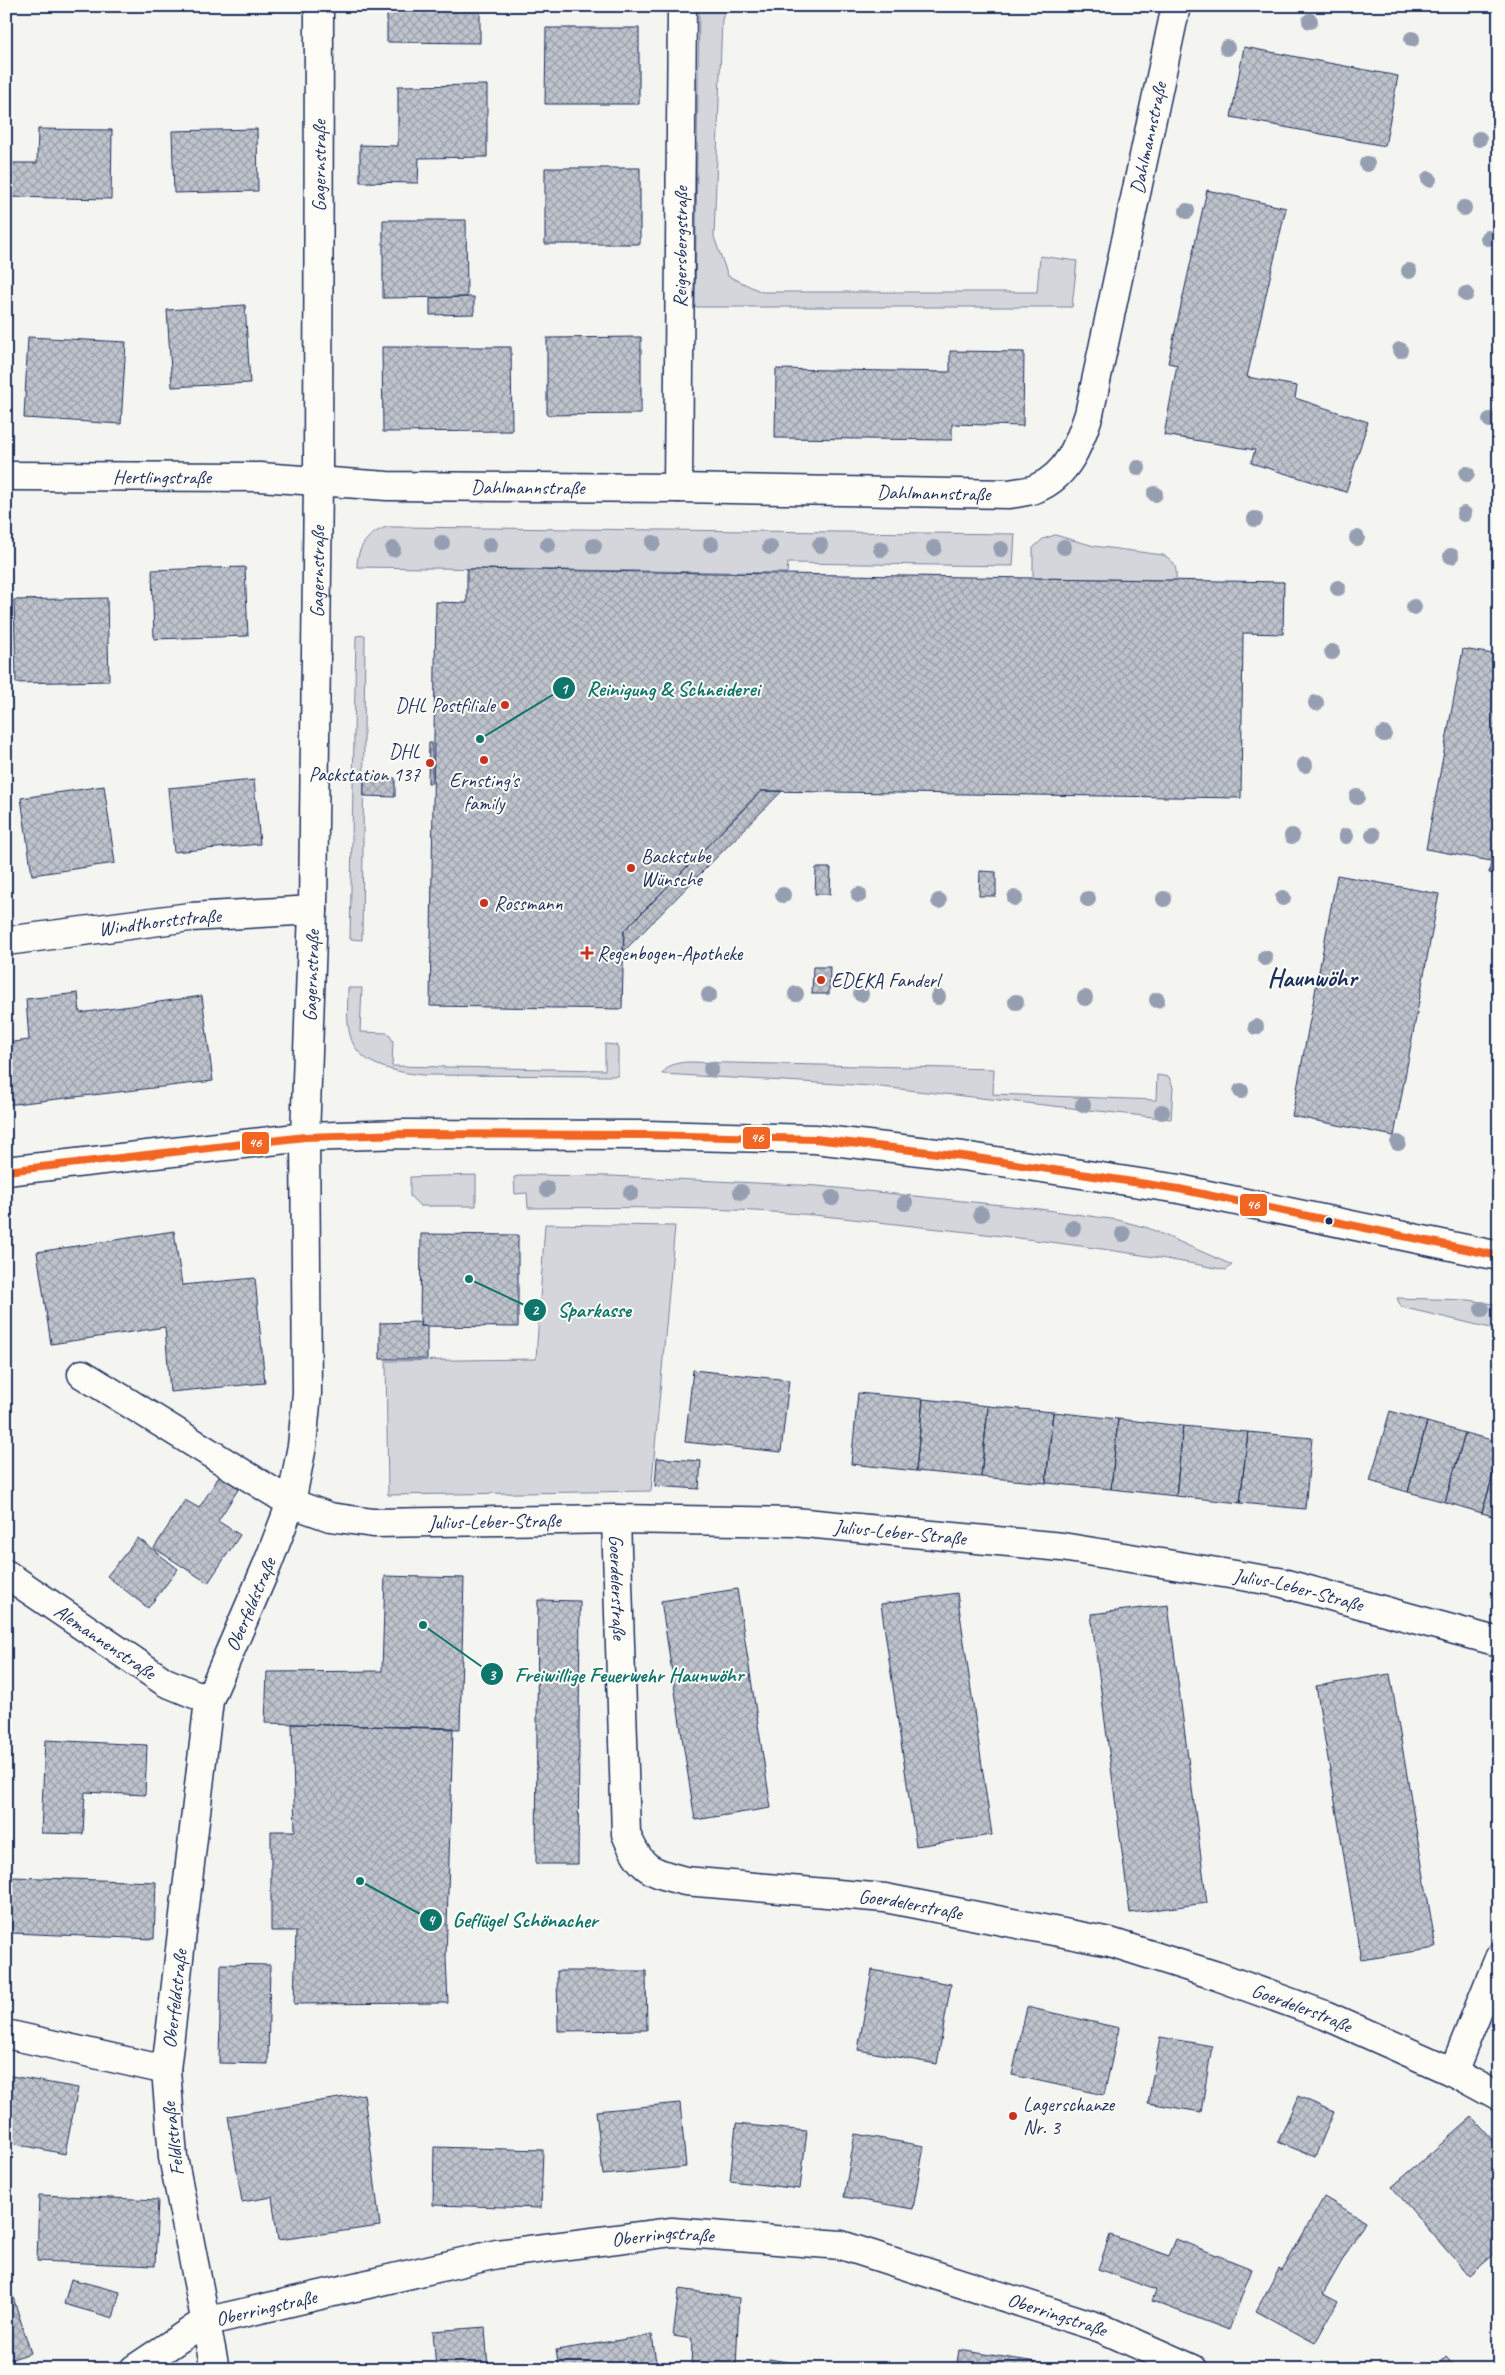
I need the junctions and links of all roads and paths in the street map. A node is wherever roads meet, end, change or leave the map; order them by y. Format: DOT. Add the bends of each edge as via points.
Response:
graph roads {
  1 [pos="318,6"];
  2 [pos="682,6"];
  3 [pos="1176,6"];
  4 [pos="6,476"];
  5 [pos="318,481"];
  6 [pos="678,488"];
  7 [pos="313,910"];
  8 [pos="6,940"];
  9 [pos="305,1137"];
  10 [pos="6,1171"];
  11 [pos="1499,1256"];
  12 [pos="82,1374"];
  13 [pos="291,1503"];
  14 [pos="616,1519"];
  15 [pos="6,1574"];
  16 [pos="1499,1642"];
  17 [pos="209,1700"];
  18 [pos="1499,1958"];
  19 [pos="6,2034"];
  20 [pos="166,2070"];
  21 [pos="1453,2072"];
  22 [pos="1499,2097"];
  23 [pos="204,2322"];
  24 [pos="134,2369"];
  25 [pos="215,2369"];
  26 [pos="1193,2369"];
  1 -- 5 [label="street, Gagernstraße"];
  2 -- 6 [label="street, Reigersbergstraße"];
  3 -- 6 [label="street, Dahlmannstraße" via="1088,414 1079,445 1056,476 1036,489 1010,494"];
  4 -- 5 [label="street, Hertlingstraße" via="260,477"];
  5 -- 6 [label="street, Dahlmannstraße" via="387,486"];
  5 -- 7 [label="street, Gagernstraße"];
  7 -- 8 [label="street, Windthorststraße" via="190,917"];
  7 -- 9 [label="street, Gagernstraße"];
  9 -- 10 [label="street"];
  9 -- 11 [label="street" via="404,1134 815,1139 963,1156 1180,1189"];
  9 -- 13 [label="street, Oberfeldstraße" via="308,1393"];
  12 -- 13 [label="street, Julius-Leber-Straße"];
  13 -- 14 [label="street, Julius-Leber-Straße" via="330,1517 374,1523"];
  13 -- 17 [label="street, Oberfeldstraße"];
  14 -- 16 [label="street, Julius-Leber-Straße" via="794,1522 1062,1547 1279,1582"];
  14 -- 21 [label="street, Goerdelerstraße" via="626,1834 636,1858 658,1874 684,1881 885,1898 1110,1942 1326,2015"];
  15 -- 17 [label="street, Alemannenstraße" via="165,1682"];
  17 -- 20 [label="street, Oberfeldstraße"];
  18 -- 21 [label="street"];
  19 -- 20 [label="street"];
  20 -- 23 [label="street, Feldlstraße" via="173,2157"];
  21 -- 22 [label="street, Goerdelerstraße"];
  23 -- 24 [label="street, Oberringstraße"];
  23 -- 25 [label="street, Feldlstraße"];
  23 -- 26 [label="street, Oberringstraße" via="497,2254 672,2232 841,2245 1101,2328"];
}
